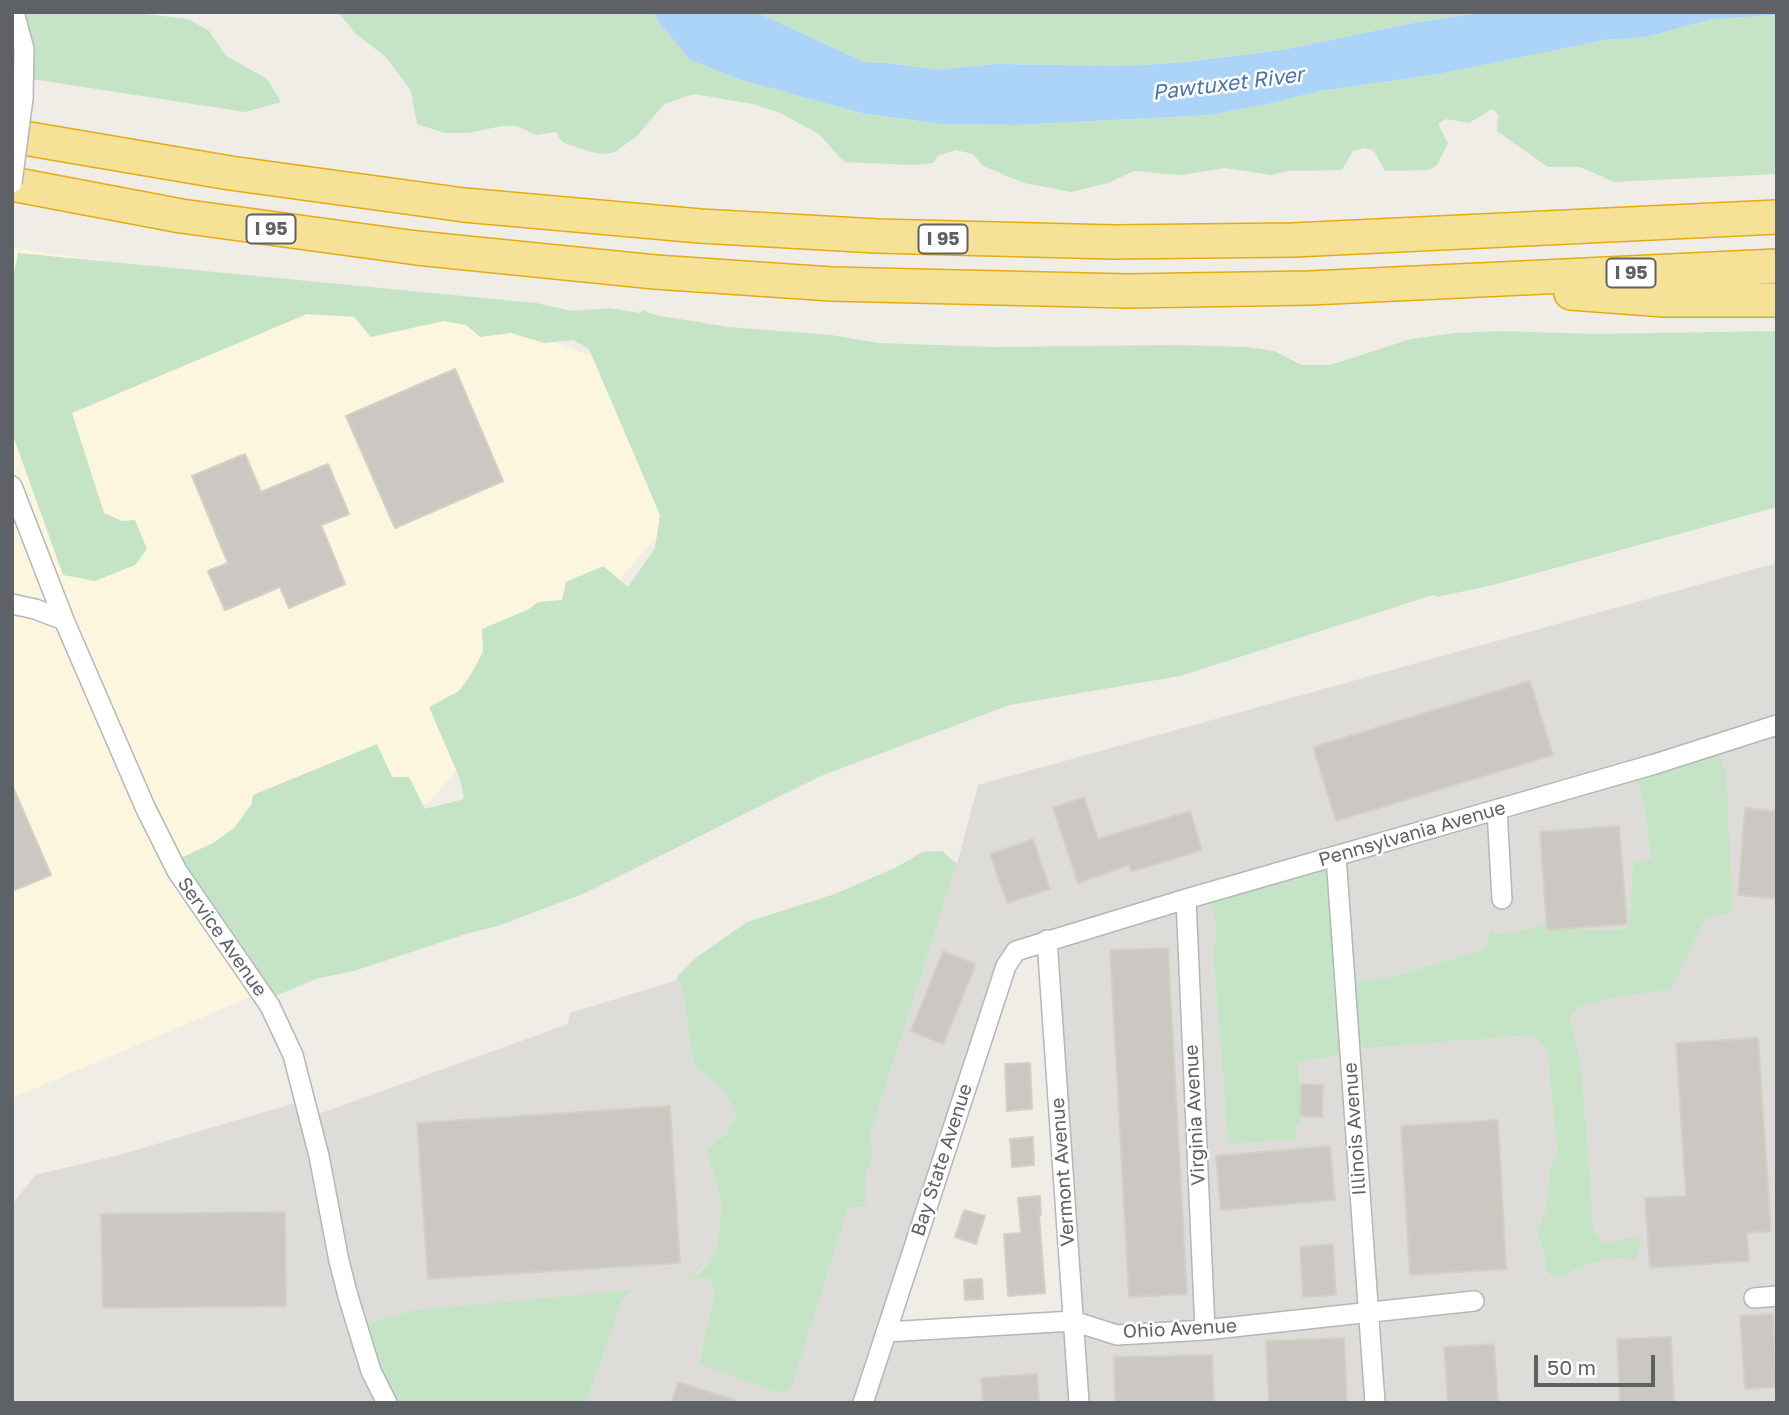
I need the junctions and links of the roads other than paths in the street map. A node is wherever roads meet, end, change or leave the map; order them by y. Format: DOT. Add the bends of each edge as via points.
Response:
graph roads {
  1 [pos="15,12"];
  2 [pos="12,136"];
  3 [pos="12,184"];
  4 [pos="1777,217"];
  5 [pos="1777,266"];
  6 [pos="1485,281"];
  7 [pos="1777,300"];
  8 [pos="12,486"];
  9 [pos="12,604"];
  10 [pos="64,620"];
  11 [pos="1777,725"];
  12 [pos="1497,810"];
  13 [pos="1336,856"];
  14 [pos="1186,899"];
  15 [pos="1502,899"];
  16 [pos="1047,940"];
  17 [pos="1777,1296"];
  18 [pos="1754,1298"];
  19 [pos="1474,1301"];
  20 [pos="1370,1313"];
  21 [pos="1073,1321"];
  22 [pos="1205,1330"];
  23 [pos="887,1332"];
  24 [pos="387,1403"];
  25 [pos="863,1403"];
  26 [pos="1079,1403"];
  27 [pos="1375,1403"];
  1 -- 3 [label="street, bridge" via="24,49"];
  2 -- 4 [label="highway, I 95" via="218,172 464,205 865,236 1113,242 1293,240"];
  3 -- 6 [label="highway, I 95" via="181,216 357,241 716,277 1127,291"];
  5 -- 6 [label="highway, I 95"];
  6 -- 7 [label="highway" via="1636,299"];
  8 -- 10 [label="street, Service Avenue"];
  9 -- 10 [label="street"];
  10 -- 24 [label="street, Service Avenue" via="177,871 270,1006 293,1055 320,1156 350,1304 371,1371"];
  11 -- 12 [label="street, Pennsylvania Avenue"];
  12 -- 13 [label="street, Pennsylvania Avenue"];
  12 -- 15 [label="street"];
  13 -- 14 [label="street, Pennsylvania Avenue"];
  13 -- 20 [label="street, Illinois Avenue"];
  14 -- 16 [label="street, Pennsylvania Avenue"];
  14 -- 22 [label="street, Virginia Avenue"];
  16 -- 21 [label="street, Vermont Avenue"];
  16 -- 23 [label="street, Bay State Avenue" via="1016,951 1006,966"];
  17 -- 18 [label="street"];
  19 -- 20 [label="street, Ohio Avenue"];
  20 -- 22 [label="street, Ohio Avenue"];
  20 -- 27 [label="street, Illinois Avenue"];
  21 -- 22 [label="street, Ohio Avenue" via="1117,1335"];
  21 -- 23 [label="street, Ohio Avenue"];
  21 -- 26 [label="street, Vermont Avenue"];
  23 -- 25 [label="street, Bay State Avenue"];
}
